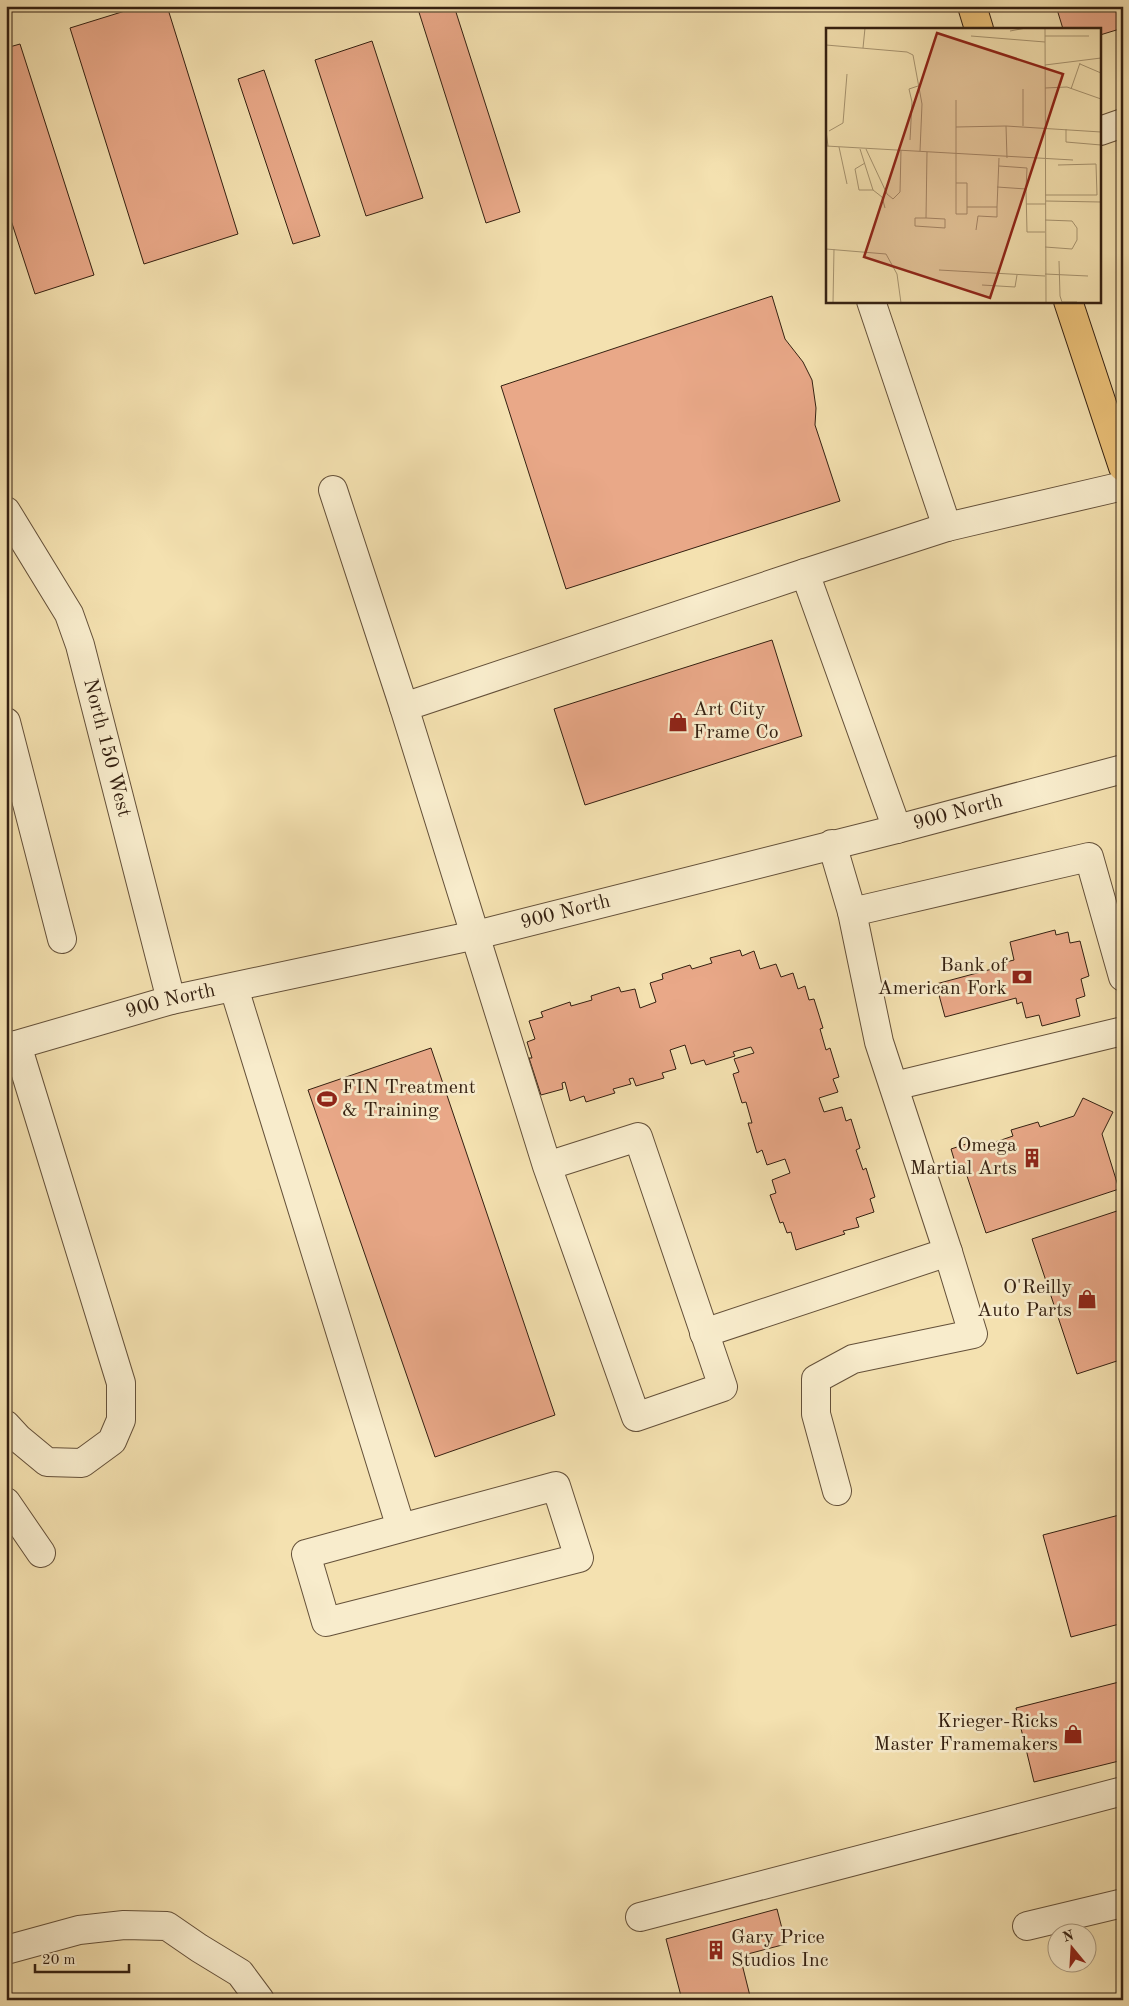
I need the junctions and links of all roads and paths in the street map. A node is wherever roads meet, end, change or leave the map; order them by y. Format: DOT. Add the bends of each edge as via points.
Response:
graph roads {
  1 [pos="972,6"];
  2 [pos="979,28"];
  3 [pos="1123,123"];
  4 [pos="1102,130"];
  5 [pos="871,302"];
  6 [pos="1068,302"];
  7 [pos="1123,466"];
  8 [pos="1123,486"];
  9 [pos="333,490"];
  10 [pos="6,511"];
  11 [pos="947,527"];
  12 [pos="805,574"];
  13 [pos="404,708"];
  14 [pos="6,722"];
  15 [pos="1123,769"];
  16 [pos="897,829"];
  17 [pos="832,844"];
  18 [pos="852,912"];
  19 [pos="476,935"];
  20 [pos="62,938"];
  21 [pos="1123,977"];
  22 [pos="234,988"];
  23 [pos="171,1000"];
  24 [pos="1123,1031"];
  25 [pos="12,1046"];
  26 [pos="894,1086"];
  27 [pos="547,1166"];
  28 [pos="948,1252"];
  29 [pos="704,1333"];
  30 [pos="6,1425"];
  31 [pos="837,1491"];
  32 [pos="6,1502"];
  33 [pos="401,1528"];
  34 [pos="41,1553"];
  35 [pos="1123,1791"];
  36 [pos="1123,1903"];
  37 [pos="640,1917"];
  38 [pos="1027,1926"];
  39 [pos="6,1950"];
  40 [pos="260,2000"];
  1 -- 2 [label="main road"];
  3 -- 4 [label="street"];
  5 -- 11 [label="street"];
  6 -- 7 [label="main road"];
  8 -- 11 [label="street"];
  9 -- 13 [label="street"];
  10 -- 23 [label="street, North 150 West" via="68,614 80,645"];
  11 -- 12 [label="street"];
  12 -- 13 [label="street"];
  12 -- 16 [label="street"];
  13 -- 19 [label="street"];
  14 -- 20 [label="street"];
  15 -- 16 [label="street, 900 North"];
  16 -- 17 [label="street, 900 North"];
  17 -- 18 [label="street"];
  17 -- 19 [label="street, 900 North"];
  18 -- 21 [label="street" via="1089,857"];
  18 -- 26 [label="street" via="880,1042"];
  19 -- 22 [label="street, 900 North"];
  19 -- 27 [label="street"];
  22 -- 23 [label="street, 900 North"];
  22 -- 33 [label="street"];
  23 -- 25 [label="street, 900 North"];
  24 -- 26 [label="street"];
  25 -- 30 [label="street" via="121,1383 121,1420 112,1441 82,1463 47,1462"];
  26 -- 28 [label="street"];
  27 -- 29 [label="street" via="638,1137"];
  27 -- 29 [label="street" via="636,1417 723,1387"];
  28 -- 29 [label="street"];
  28 -- 31 [label="street" via="973,1334 853,1359 816,1379 816,1414"];
  32 -- 34 [label="street"];
  33 -- 33 [label="street" via="556,1486 579,1558 326,1622 306,1554"];
  35 -- 37 [label="street"];
  36 -- 38 [label="street"];
  39 -- 40 [label="street" via="79,1930 124,1924 167,1926 240,1973"];
}
